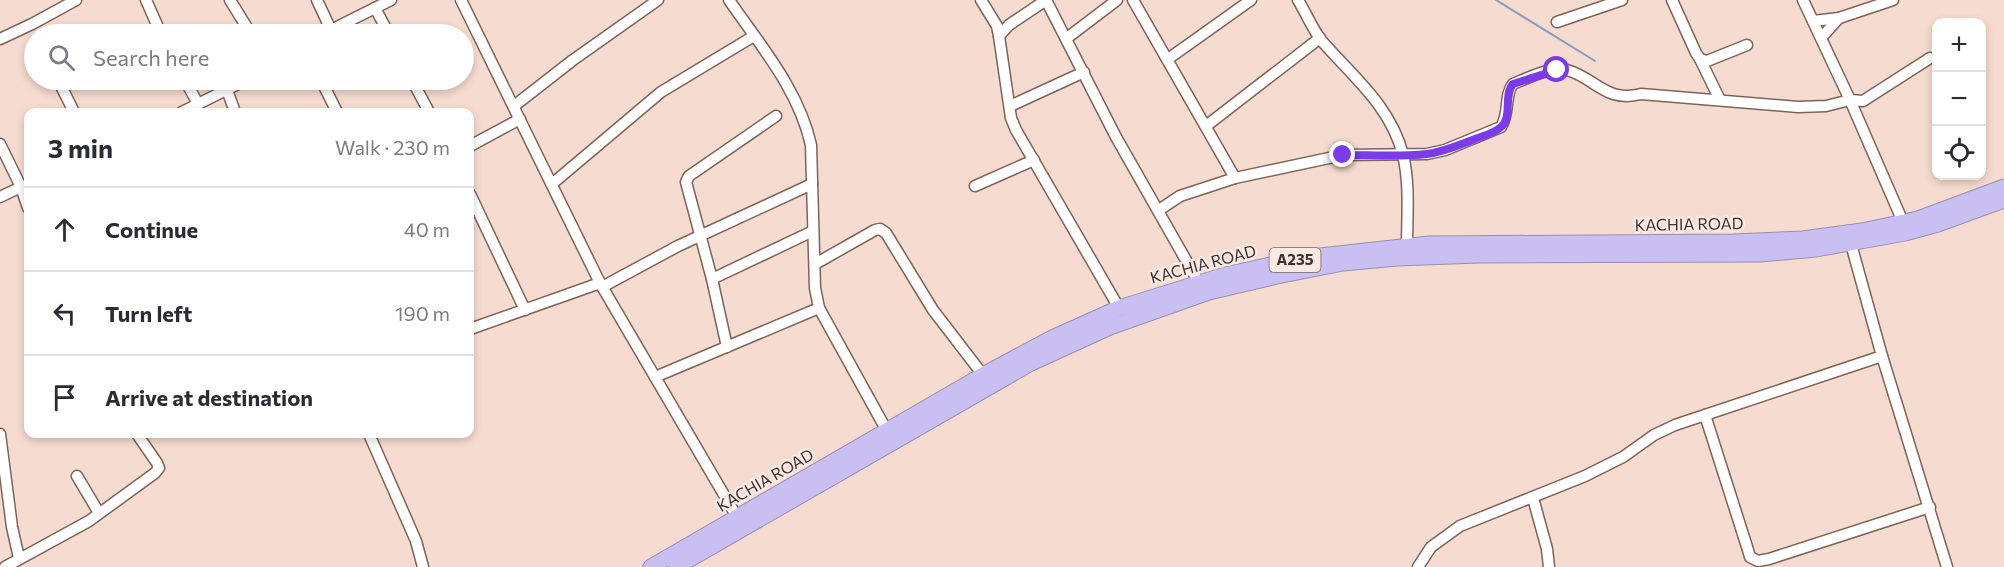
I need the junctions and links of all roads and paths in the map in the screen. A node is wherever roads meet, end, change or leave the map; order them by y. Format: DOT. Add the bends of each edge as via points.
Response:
graph roads {
  1 [pos="76,0"];
  2 [pos="146,0"];
  3 [pos="230,0"];
  4 [pos="317,0"];
  5 [pos="391,0"];
  6 [pos="461,0"];
  7 [pos="658,0"];
  8 [pos="729,0"];
  9 [pos="981,0"];
  10 [pos="1046,0"];
  11 [pos="1117,0"];
  12 [pos="1133,0"];
  13 [pos="1251,0"];
  14 [pos="1298,0"];
  15 [pos="1622,0"];
  16 [pos="1672,0"];
  17 [pos="1803,0"];
  18 [pos="1893,0"];
  19 [pos="375,8"];
  20 [pos="1839,18"];
  21 [pos="1813,21"];
  22 [pos="1557,22"];
  23 [pos="42,24"];
  24 [pos="157,24"];
  25 [pos="245,24"];
  26 [pos="324,24"];
  27 [pos="343,24"];
  28 [pos="384,24"];
  29 [pos="473,24"];
  30 [pos="474,26"];
  31 [pos="24,32"];
  32 [pos="754,36"];
  33 [pos="999,36"];
  34 [pos="1067,38"];
  35 [pos="1320,38"];
  36 [pos="1821,38"];
  37 [pos="0,39"];
  38 [pos="1748,45"];
  39 [pos="1930,58"];
  40 [pos="1168,59"];
  41 [pos="1700,59"];
  42 [pos="1084,72"];
  43 [pos="63,90"];
  44 [pos="190,90"];
  45 [pos="227,90"];
  46 [pos="326,90"];
  47 [pos="417,90"];
  48 [pos="1720,100"];
  49 [pos="1850,100"];
  50 [pos="198,104"];
  51 [pos="514,106"];
  52 [pos="1010,106"];
  53 [pos="72,108"];
  54 [pos="190,108"];
  55 [pos="234,108"];
  56 [pos="335,108"];
  57 [pos="427,108"];
  58 [pos="776,116"];
  59 [pos="520,119"];
  60 [pos="1206,126"];
  61 [pos="0,144"];
  62 [pos="474,144"];
  63 [pos="1403,155"];
  64 [pos="1034,160"];
  65 [pos="1235,178"];
  66 [pos="552,184"];
  67 [pos="812,184"];
  68 [pos="24,185"];
  69 [pos="975,186"];
  70 [pos="24,187"];
  71 [pos="2004,187"];
  72 [pos="0,197"];
  73 [pos="2004,200"];
  74 [pos="474,202"];
  75 [pos="1159,210"];
  76 [pos="1903,222"];
  77 [pos="813,231"];
  78 [pos="700,236"];
  79 [pos="1851,244"];
  80 [pos="1407,246"];
  81 [pos="815,264"];
  82 [pos="712,279"];
  83 [pos="1199,283"];
  84 [pos="601,285"];
  85 [pos="819,308"];
  86 [pos="1119,308"];
  87 [pos="525,310"];
  88 [pos="474,328"];
  89 [pos="727,347"];
  90 [pos="1882,356"];
  91 [pos="983,375"];
  92 [pos="655,377"];
  93 [pos="1705,416"];
  94 [pos="887,431"];
  95 [pos="0,434"];
  96 [pos="140,438"];
  97 [pos="371,438"];
  98 [pos="77,476"];
  99 [pos="1533,498"];
  100 [pos="1930,507"];
  101 [pos="99,513"];
  102 [pos="737,517"];
  103 [pos="18,558"];
  104 [pos="5,567"];
  105 [pos="423,567"];
  106 [pos="651,567"];
  107 [pos="676,567"];
  108 [pos="1418,567"];
  109 [pos="1549,567"];
  110 [pos="1947,567"];
  1 -- 23 [label="street"];
  2 -- 24 [label="street"];
  3 -- 25 [label="street"];
  4 -- 26 [label="street"];
  5 -- 19 [label="street"];
  6 -- 29 [label="street"];
  7 -- 51 [label="street"];
  8 -- 32 [label="street"];
  9 -- 33 [label="street"];
  10 -- 33 [label="street"];
  10 -- 34 [label="street"];
  11 -- 34 [label="street"];
  12 -- 40 [label="street"];
  13 -- 40 [label="street"];
  14 -- 35 [label="street"];
  15 -- 22 [label="street"];
  16 -- 41 [label="street"];
  17 -- 21 [label="street"];
  18 -- 20 [label="street"];
  19 -- 27 [label="street"];
  19 -- 28 [label="street"];
  20 -- 21 [label="street"];
  20 -- 36 [label="street"];
  21 -- 36 [label="street"];
  30 -- 51 [label="street"];
  31 -- 37 [label="street"];
  32 -- 66 [label="street" via="661,92"];
  32 -- 67 [label="street" via="794,96 807,126"];
  33 -- 52 [label="street"];
  34 -- 42 [label="street"];
  35 -- 60 [label="street"];
  35 -- 63 [label="street" via="1385,111"];
  36 -- 49 [label="street"];
  38 -- 41 [label="street" via="1707,61"];
  39 -- 49 [label="street" via="1863,101"];
  40 -- 60 [label="street"];
  41 -- 48 [label="street"];
  42 -- 52 [label="street"];
  42 -- 75 [label="street"];
  43 -- 53 [label="street"];
  44 -- 50 [label="street"];
  45 -- 50 [label="street"];
  45 -- 55 [label="street"];
  46 -- 56 [label="street"];
  47 -- 57 [label="street"];
  48 -- 49 [label="street" via="1798,107"];
  48 -- 63 [label="street" via="1620,96 1568,70 1557,70 1508,89 1508,108 1501,127 1445,150"];
  49 -- 76 [label="street"];
  50 -- 54 [label="street"];
  51 -- 59 [label="street"];
  52 -- 64 [label="street" via="1014,124"];
  58 -- 78 [label="street" via="689,176 686,182"];
  59 -- 62 [label="street"];
  59 -- 66 [label="street"];
  60 -- 65 [label="street"];
  61 -- 68 [label="street"];
  63 -- 65 [label="street" via="1343,155"];
  63 -- 80 [label="street"];
  64 -- 69 [label="street"];
  64 -- 86 [label="street"];
  65 -- 75 [label="street" via="1180,196"];
  66 -- 84 [label="street"];
  67 -- 77 [label="street"];
  67 -- 78 [label="street"];
  70 -- 72 [label="street"];
  71 -- 76 [label="highway, KACHIA ROAD / A235"];
  73 -- 79 [label="highway, KACHIA ROAD / A235" via="1938,224"];
  74 -- 87 [label="street"];
  75 -- 83 [label="street"];
  76 -- 80 [label="highway, KACHIA ROAD / A235" via="1835,235 1772,241"];
  77 -- 81 [label="street"];
  77 -- 82 [label="street"];
  78 -- 82 [label="street"];
  78 -- 84 [label="street"];
  79 -- 90 [label="street"];
  79 -- 107 [label="highway, KACHIA ROAD / A235" via="1760,254 1396,258 1343,263 1209,292 1110,327 1029,364"];
  80 -- 83 [label="highway, KACHIA ROAD / A235" via="1302,258"];
  81 -- 85 [label="street"];
  81 -- 91 [label="street" via="880,229 933,310"];
  82 -- 89 [label="street"];
  83 -- 86 [label="highway, KACHIA ROAD / A235"];
  84 -- 87 [label="street"];
  84 -- 92 [label="street"];
  85 -- 89 [label="street"];
  85 -- 94 [label="street"];
  86 -- 91 [label="highway, KACHIA ROAD / A235"];
  87 -- 88 [label="street"];
  89 -- 92 [label="street"];
  90 -- 93 [label="street"];
  90 -- 100 [label="street"];
  91 -- 94 [label="highway, KACHIA ROAD / A235"];
  92 -- 102 [label="street"];
  93 -- 99 [label="street" via="1675,424 1623,457"];
  93 -- 100 [label="street" via="1750,556 1758,561"];
  94 -- 102 [label="highway, KACHIA ROAD / A235"];
  95 -- 103 [label="street"];
  96 -- 101 [label="street" via="159,468"];
  97 -- 105 [label="street" via="416,541"];
  98 -- 101 [label="street"];
  99 -- 108 [label="street" via="1460,526 1431,547"];
  99 -- 109 [label="street"];
  100 -- 110 [label="street"];
  101 -- 103 [label="street"];
  102 -- 106 [label="highway, KACHIA ROAD / A235"];
  103 -- 104 [label="street"];
}
